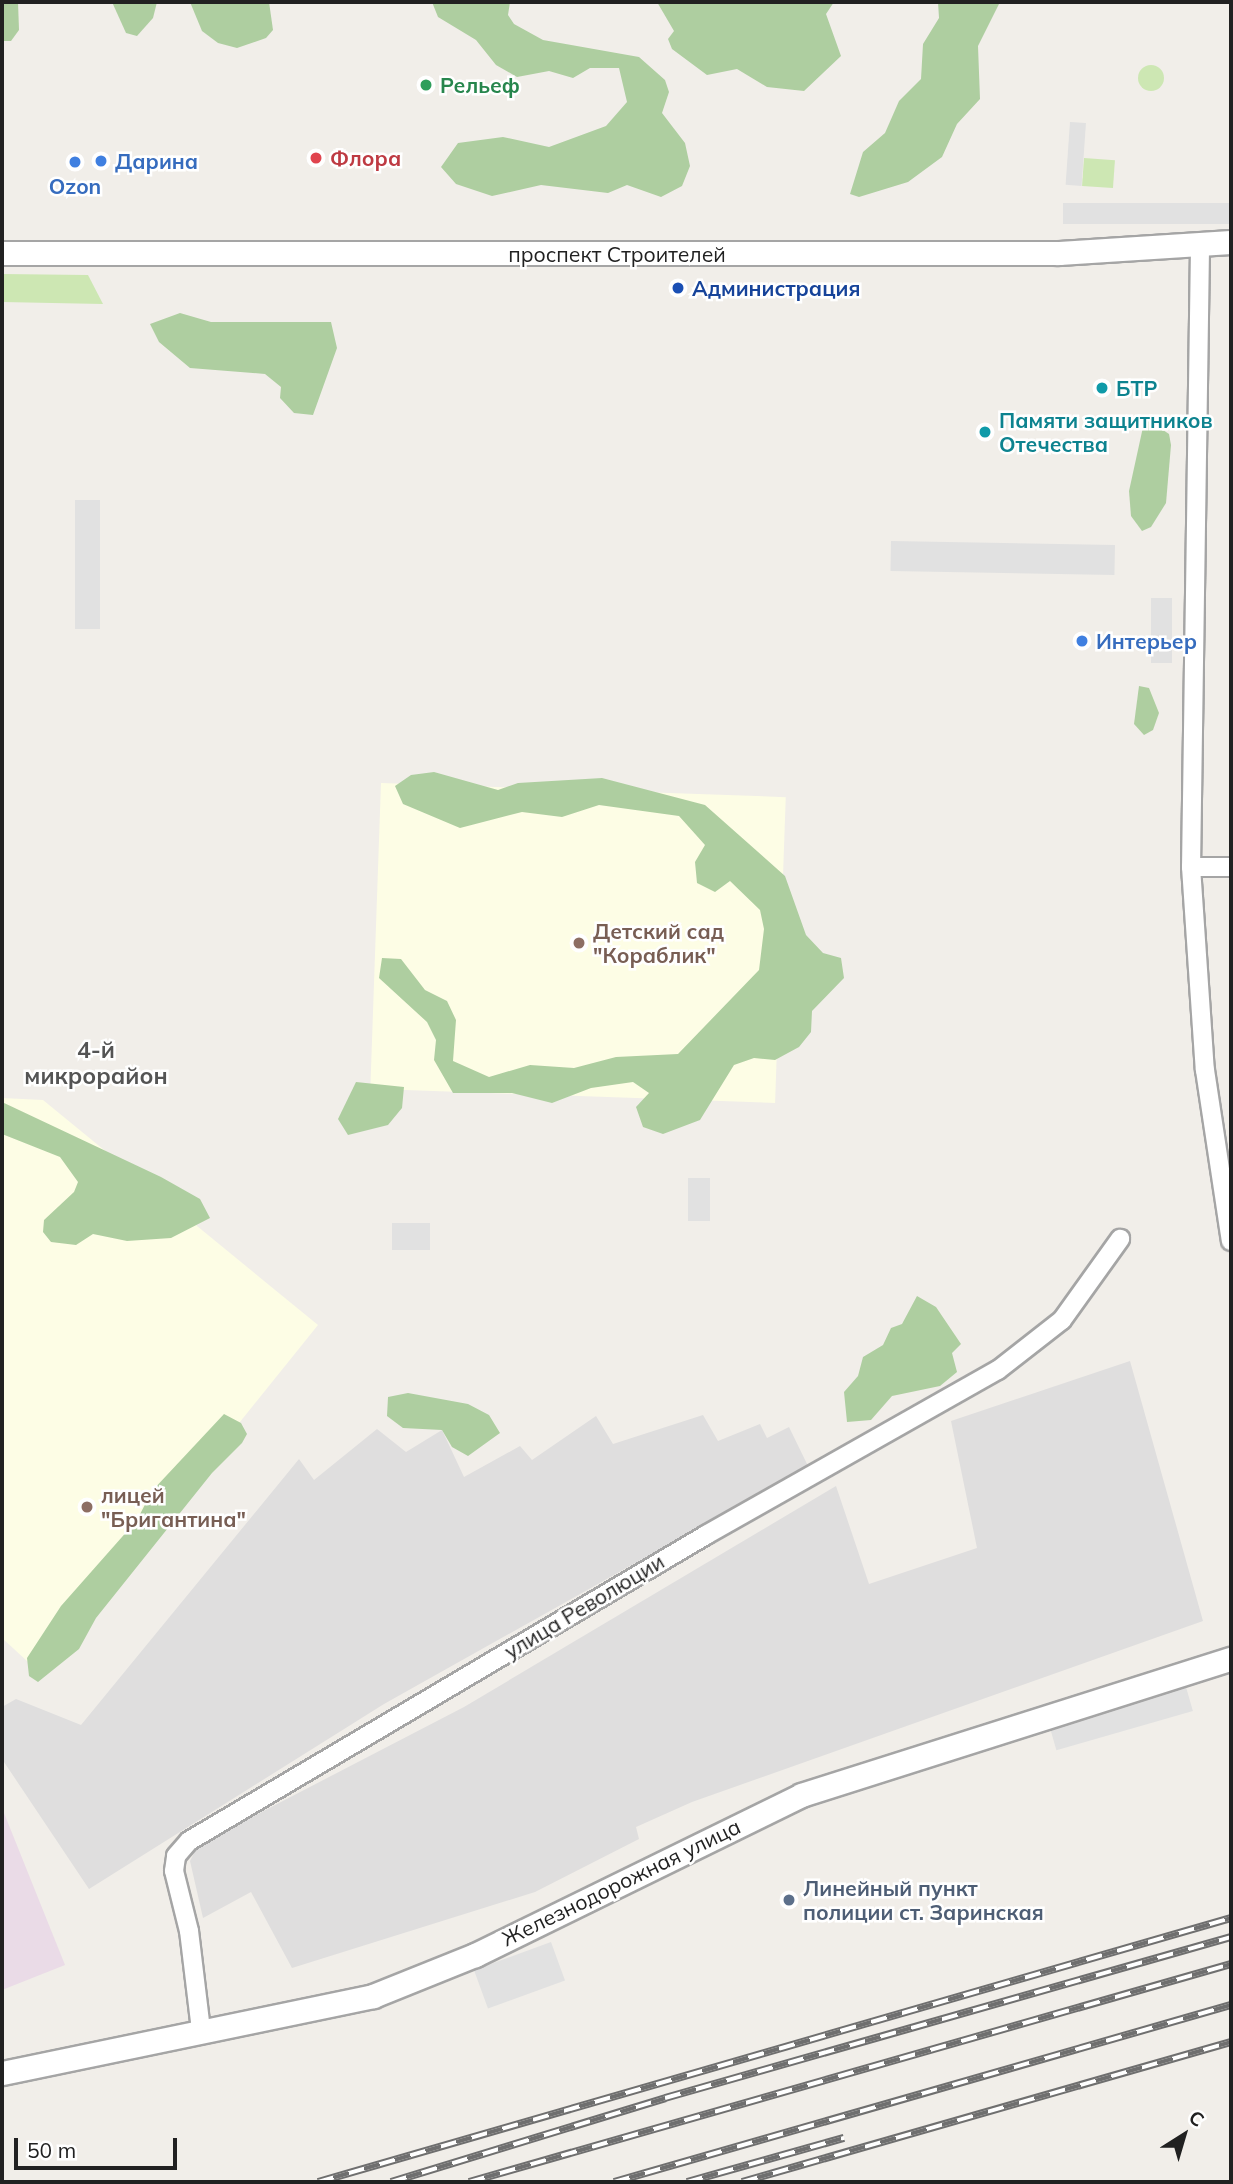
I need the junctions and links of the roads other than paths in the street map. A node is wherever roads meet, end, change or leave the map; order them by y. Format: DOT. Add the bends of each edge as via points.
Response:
graph roads {
  1 [pos="1231,242"];
  2 [pos="1200,248"];
  3 [pos="2,253"];
  4 [pos="1191,867"];
  5 [pos="1231,867"];
  6 [pos="1119,1239"];
  7 [pos="1231,1241"];
  8 [pos="1231,1658"];
  9 [pos="201,2030"];
  10 [pos="2,2073"];
  1 -- 2 [label="street, проспект Строителей"];
  2 -- 3 [label="street, проспект Строителей" via="819,255"];
  2 -- 4 [label="street"];
  4 -- 5 [label="street"];
  4 -- 7 [label="street" via="1205,1070"];
  6 -- 9 [label="street, улица Революции" via="1062,1320 998,1370 706,1535 189,1841 176,1856 173,1871 188,1931"];
  8 -- 9 [label="street, Железнодорожная улица" via="801,1796 474,1955 373,1996"];
  9 -- 10 [label="street, Железнодорожная улица"];
}
